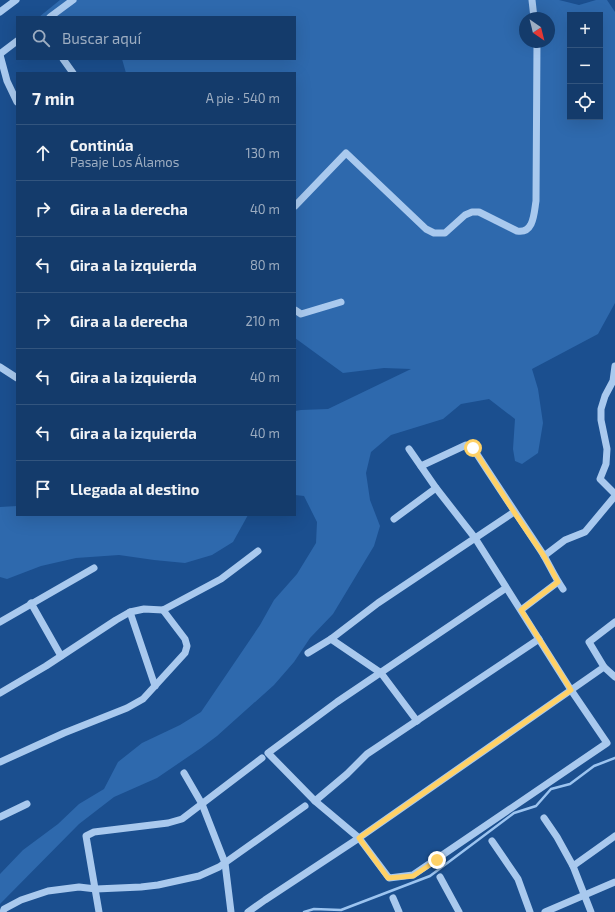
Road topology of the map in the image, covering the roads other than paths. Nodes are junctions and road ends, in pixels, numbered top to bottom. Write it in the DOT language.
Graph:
graph roads {
  1 [pos="16,0"];
  2 [pos="532,0"];
  3 [pos="69,1"];
  4 [pos="0,12"];
  5 [pos="533,12"];
  6 [pos="51,16"];
  7 [pos="16,42"];
  8 [pos="537,48"];
  9 [pos="0,55"];
  10 [pos="64,60"];
  11 [pos="72,72"];
  12 [pos="16,100"];
  13 [pos="296,205"];
  14 [pos="341,302"];
  15 [pos="296,311"];
  16 [pos="615,366"];
  17 [pos="0,367"];
  18 [pos="615,376"];
  19 [pos="16,377"];
  20 [pos="409,449"];
  21 [pos="421,466"];
  22 [pos="436,488"];
  23 [pos="615,495"];
  24 [pos="514,512"];
  25 [pos="394,519"];
  26 [pos="475,538"];
  27 [pos="258,551"];
  28 [pos="544,556"];
  29 [pos="94,568"];
  30 [pos="558,582"];
  31 [pos="506,588"];
  32 [pos="563,589"];
  33 [pos="31,603"];
  34 [pos="163,610"];
  35 [pos="521,610"];
  36 [pos="130,612"];
  37 [pos="0,622"];
  38 [pos="615,622"];
  39 [pos="331,639"];
  40 [pos="539,639"];
  41 [pos="308,653"];
  42 [pos="61,656"];
  43 [pos="604,667"];
  44 [pos="381,673"];
  45 [pos="615,677"];
  46 [pos="155,686"];
  47 [pos="571,690"];
  48 [pos="0,693"];
  49 [pos="417,721"];
  50 [pos="262,758"];
  51 [pos="0,762"];
  52 [pos="184,773"];
  53 [pos="315,801"];
  54 [pos="27,804"];
  55 [pos="202,804"];
  56 [pos="305,806"];
  57 [pos="0,817"];
  58 [pos="544,818"];
  59 [pos="359,838"];
  60 [pos="614,838"];
  61 [pos="492,841"];
  62 [pos="225,863"];
  63 [pos="572,866"];
  64 [pos="440,877"];
  65 [pos="615,882"];
  66 [pos="96,889"];
  67 [pos="584,895"];
  68 [pos="393,898"];
  69 [pos="3,912"];
  70 [pos="99,912"];
  71 [pos="231,912"];
  72 [pos="248,912"];
  73 [pos="399,912"];
  74 [pos="459,912"];
  75 [pos="530,912"];
  76 [pos="545,912"];
  77 [pos="591,912"];
  1 -- 4 [label="street"];
  2 -- 5 [label="street"];
  3 -- 6 [label="street"];
  7 -- 9 [label="street"];
  8 -- 13 [label="street"];
  9 -- 12 [label="street"];
  10 -- 11 [label="street"];
  14 -- 15 [label="street"];
  16 -- 18 [label="street"];
  17 -- 19 [label="street"];
  18 -- 23 [label="street"];
  20 -- 21 [label="street"];
  21 -- 22 [label="street"];
  21 -- 24 [label="street"];
  22 -- 25 [label="street"];
  22 -- 26 [label="street"];
  23 -- 28 [label="street"];
  24 -- 26 [label="street"];
  24 -- 28 [label="street"];
  26 -- 31 [label="street"];
  26 -- 39 [label="street"];
  27 -- 34 [label="street"];
  28 -- 30 [label="street"];
  29 -- 33 [label="street"];
  30 -- 32 [label="street"];
  30 -- 35 [label="street"];
  31 -- 35 [label="street"];
  31 -- 44 [label="street"];
  33 -- 37 [label="street"];
  33 -- 42 [label="street"];
  34 -- 36 [label="street"];
  34 -- 46 [label="street"];
  35 -- 40 [label="street"];
  36 -- 42 [label="street"];
  36 -- 46 [label="street"];
  38 -- 43 [label="street"];
  39 -- 41 [label="street"];
  39 -- 44 [label="street"];
  40 -- 47 [label="street"];
  40 -- 49 [label="street"];
  42 -- 48 [label="street"];
  43 -- 45 [label="street"];
  43 -- 47 [label="street"];
  44 -- 49 [label="street"];
  44 -- 53 [label="street"];
  46 -- 51 [label="street"];
  47 -- 59 [label="street"];
  47 -- 59 [label="street"];
  49 -- 53 [label="street"];
  50 -- 55 [label="street"];
  52 -- 55 [label="street"];
  53 -- 59 [label="street"];
  54 -- 57 [label="street"];
  55 -- 62 [label="street"];
  55 -- 66 [label="street"];
  56 -- 62 [label="street"];
  58 -- 63 [label="street"];
  59 -- 72 [label="street"];
  60 -- 63 [label="street"];
  61 -- 75 [label="street"];
  62 -- 66 [label="street"];
  62 -- 71 [label="street"];
  63 -- 67 [label="street"];
  64 -- 74 [label="street"];
  65 -- 67 [label="street"];
  66 -- 69 [label="street"];
  66 -- 70 [label="street"];
  67 -- 76 [label="street"];
  67 -- 77 [label="street"];
  68 -- 73 [label="street"];
}
